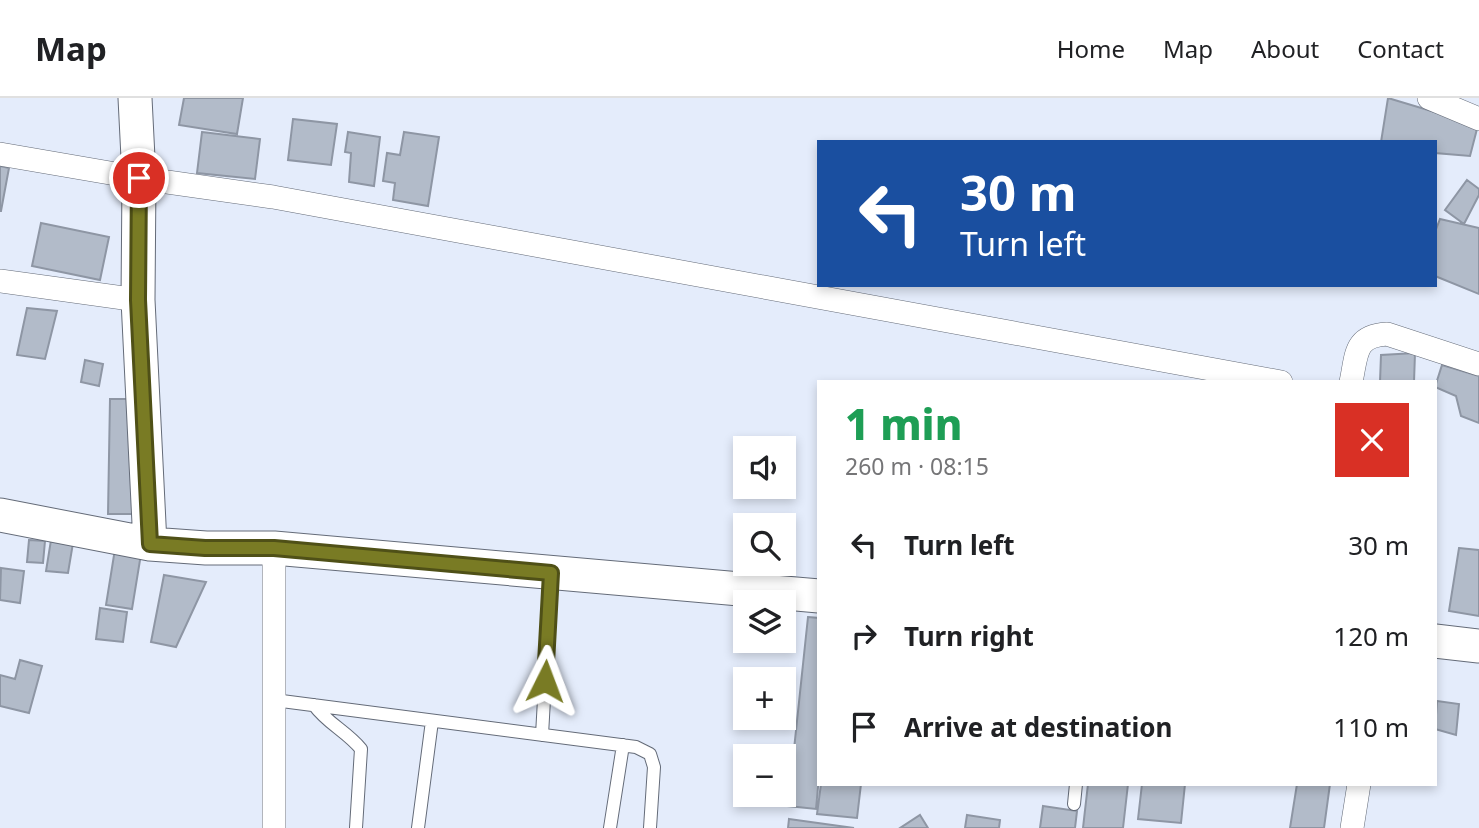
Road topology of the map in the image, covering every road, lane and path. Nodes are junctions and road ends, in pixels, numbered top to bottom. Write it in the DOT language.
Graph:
graph roads {
  1 [pos="135,98"];
  2 [pos="1429,98"];
  3 [pos="1479,120"];
  4 [pos="0,154"];
  5 [pos="139,178"];
  6 [pos="0,281"];
  7 [pos="138,300"];
  8 [pos="1479,364"];
  9 [pos="1270,380"];
  10 [pos="1351,380"];
  11 [pos="0,515"];
  12 [pos="150,544"];
  13 [pos="274,548"];
  14 [pos="551,573"];
  15 [pos="817,596"];
  16 [pos="1437,642"];
  17 [pos="1479,646"];
  18 [pos="274,700"];
  19 [pos="314,705"];
  20 [pos="432,721"];
  21 [pos="542,735"];
  22 [pos="623,745"];
  23 [pos="1076,786"];
  24 [pos="1359,786"];
  25 [pos="1074,804"];
  26 [pos="274,828"];
  27 [pos="356,828"];
  28 [pos="418,828"];
  29 [pos="610,828"];
  30 [pos="650,828"];
  31 [pos="1352,828"];
  1 -- 5 [label="street"];
  2 -- 3 [label="street"];
  4 -- 5 [label="street"];
  5 -- 7 [label="street"];
  5 -- 9 [label="street"];
  6 -- 7 [label="street"];
  7 -- 12 [label="street"];
  8 -- 10 [label="street"];
  11 -- 12 [label="street"];
  12 -- 13 [label="street"];
  13 -- 14 [label="street"];
  13 -- 18 [label="street"];
  14 -- 15 [label="street"];
  14 -- 21 [label="lane"];
  16 -- 17 [label="street"];
  18 -- 19 [label="lane"];
  18 -- 26 [label="street"];
  19 -- 20 [label="lane"];
  19 -- 27 [label="lane"];
  20 -- 21 [label="lane"];
  20 -- 28 [label="lane"];
  21 -- 22 [label="lane"];
  22 -- 29 [label="lane"];
  22 -- 30 [label="lane"];
  23 -- 25 [label="lane"];
  24 -- 31 [label="street"];
}
